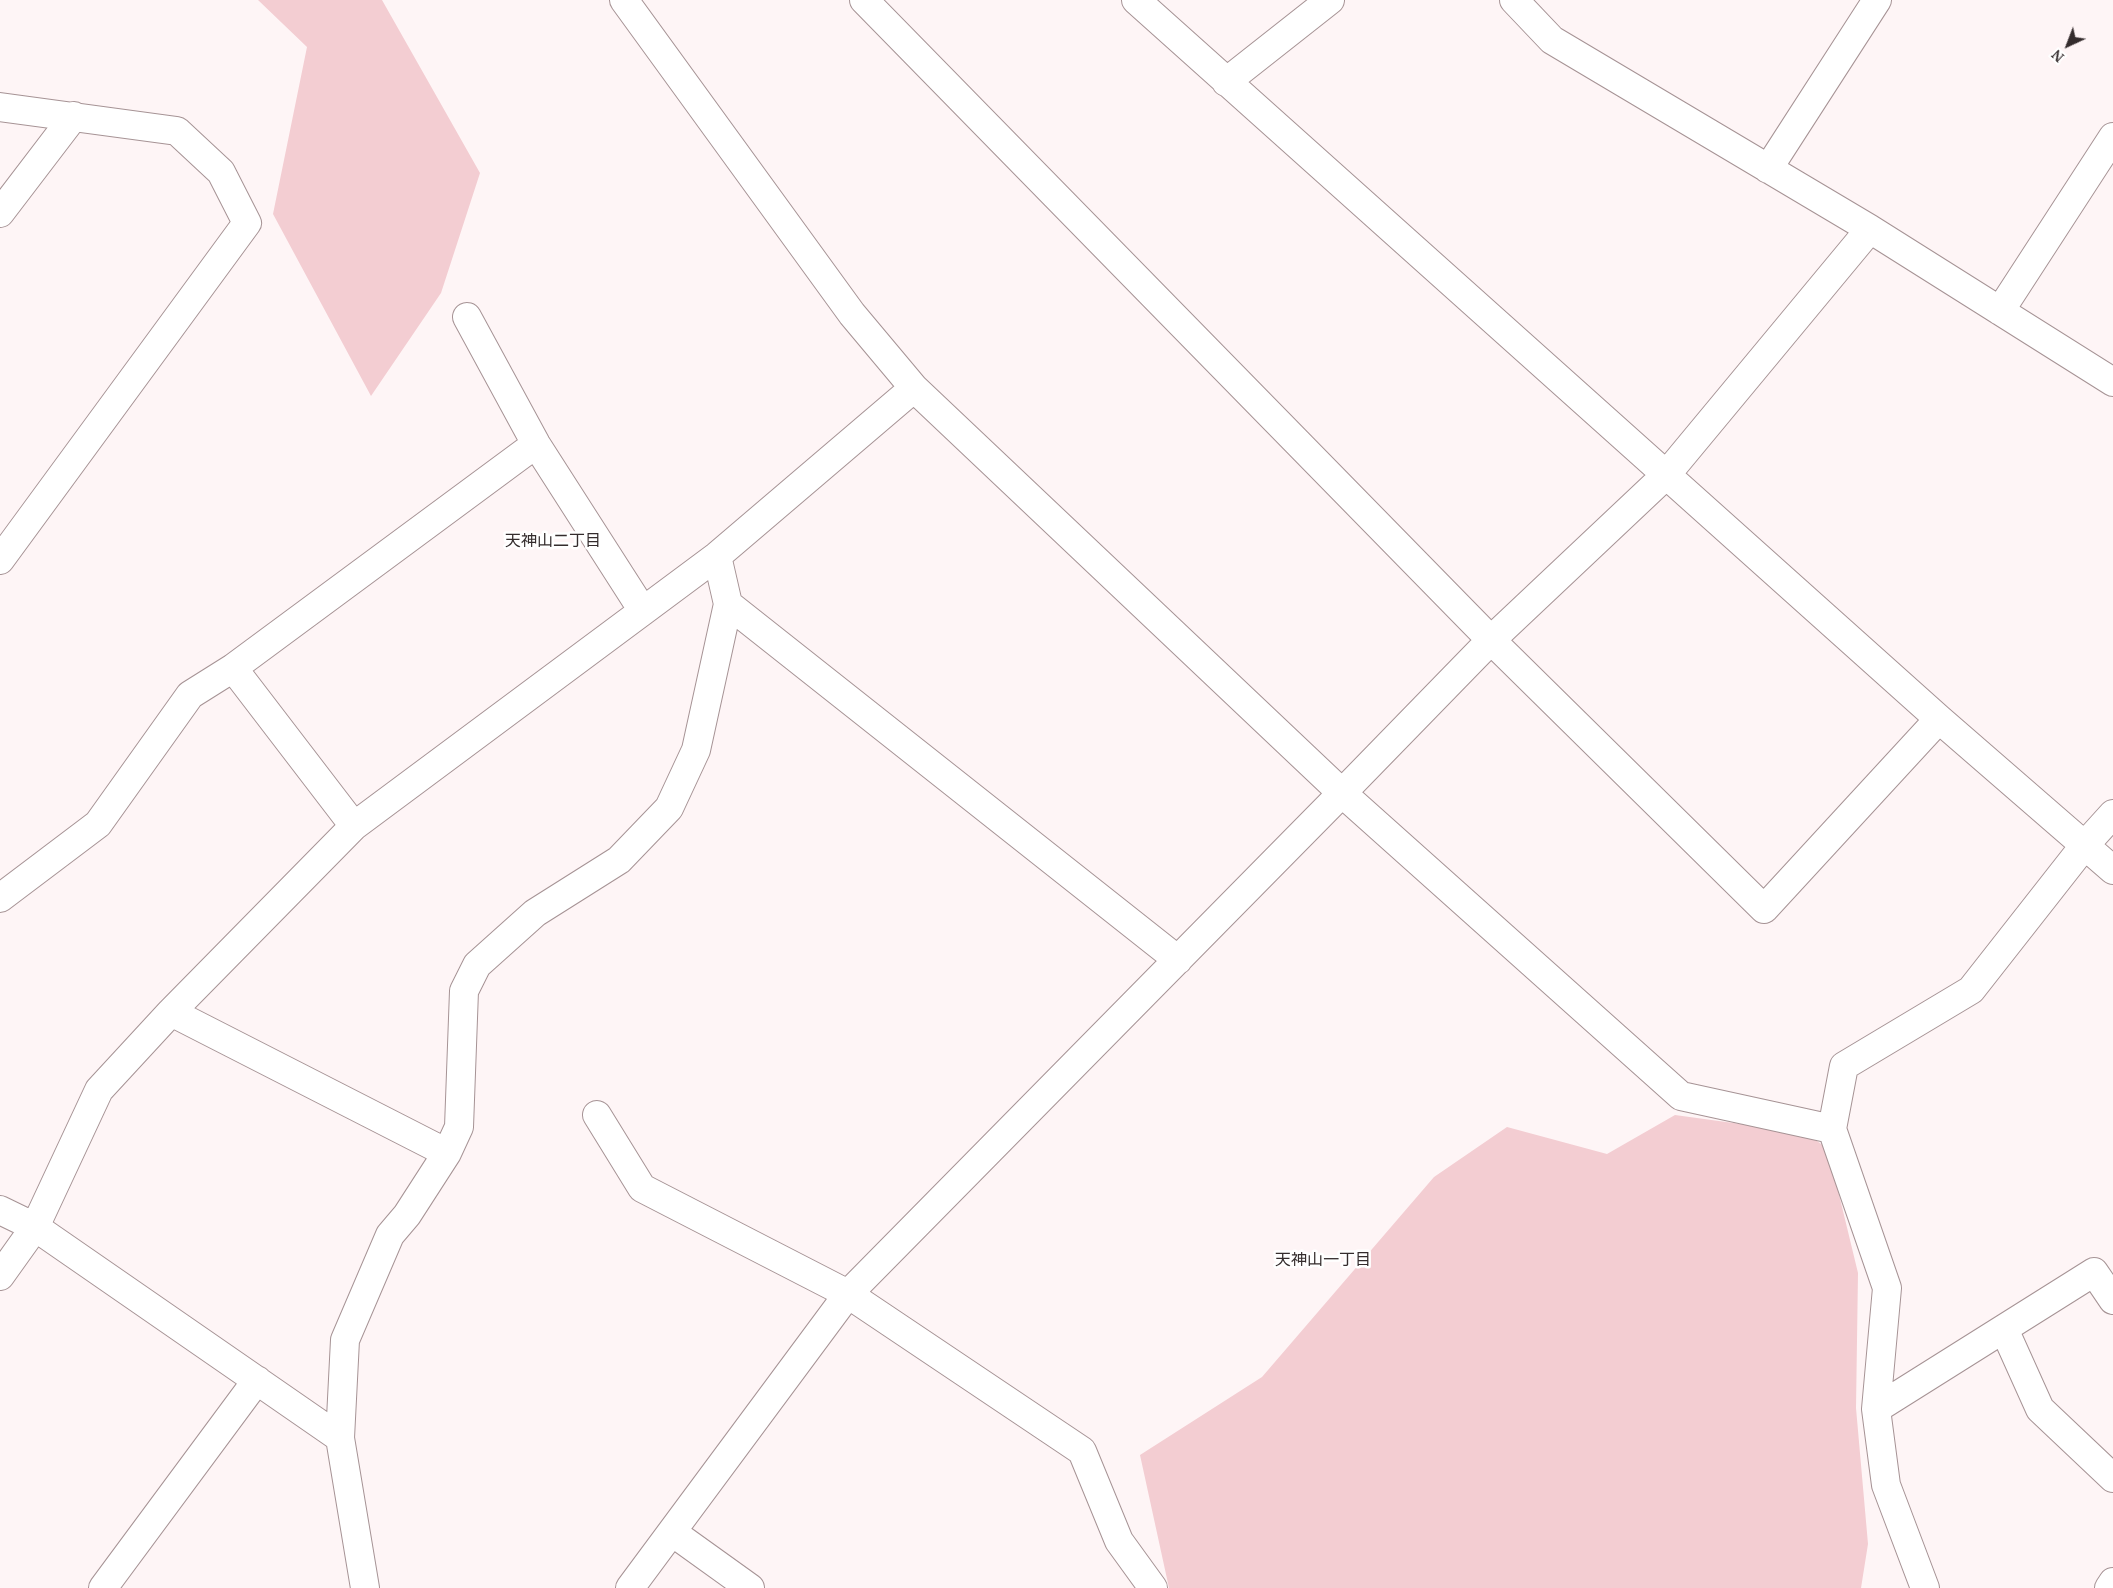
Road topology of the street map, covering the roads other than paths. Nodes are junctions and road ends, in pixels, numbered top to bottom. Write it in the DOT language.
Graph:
graph roads {
  1 [pos="624,0"];
  2 [pos="864,0"];
  3 [pos="1136,0"];
  4 [pos="1330,0"];
  5 [pos="1514,0"];
  6 [pos="1877,0"];
  7 [pos="1226,82"];
  8 [pos="0,107"];
  9 [pos="74,116"];
  10 [pos="2113,137"];
  11 [pos="1768,169"];
  12 [pos="0,213"];
  13 [pos="1870,229"];
  14 [pos="2000,311"];
  15 [pos="467,317"];
  16 [pos="2113,382"];
  17 [pos="914,388"];
  18 [pos="536,444"];
  19 [pos="1666,475"];
  20 [pos="717,556"];
  21 [pos="0,560"];
  22 [pos="728,604"];
  23 [pos="643,611"];
  24 [pos="1491,640"];
  25 [pos="233,668"];
  26 [pos="1939,719"];
  27 [pos="1342,793"];
  28 [pos="2113,814"];
  29 [pos="354,826"];
  30 [pos="2084,846"];
  31 [pos="2113,870"];
  32 [pos="0,898"];
  33 [pos="1178,960"];
  34 [pos="171,1012"];
  35 [pos="597,1115"];
  36 [pos="1832,1129"];
  37 [pos="447,1153"];
  38 [pos="0,1210"];
  39 [pos="35,1228"];
  40 [pos="0,1276"];
  41 [pos="848,1294"];
  42 [pos="2113,1300"];
  43 [pos="2004,1329"];
  44 [pos="257,1380"];
  45 [pos="1876,1409"];
  46 [pos="340,1438"];
  47 [pos="2113,1478"];
  48 [pos="672,1532"];
  49 [pos="2113,1582"];
  50 [pos="103,1588"];
  51 [pos="365,1588"];
  52 [pos="630,1588"];
  53 [pos="750,1588"];
  54 [pos="1153,1588"];
  55 [pos="1925,1588"];
  56 [pos="2108,1588"];
  1 -- 17 [label="street"];
  2 -- 24 [label="street"];
  3 -- 7 [label="street"];
  4 -- 7 [label="street"];
  5 -- 11 [label="street"];
  6 -- 11 [label="street"];
  7 -- 19 [label="street"];
  8 -- 9 [label="street"];
  9 -- 12 [label="street"];
  9 -- 21 [label="street"];
  10 -- 14 [label="street"];
  11 -- 13 [label="street"];
  13 -- 14 [label="street"];
  13 -- 19 [label="street"];
  14 -- 16 [label="street"];
  15 -- 18 [label="street"];
  17 -- 20 [label="street"];
  17 -- 27 [label="street"];
  18 -- 23 [label="street"];
  18 -- 25 [label="street"];
  19 -- 24 [label="street"];
  19 -- 26 [label="street"];
  20 -- 22 [label="street"];
  20 -- 23 [label="street"];
  22 -- 33 [label="street"];
  22 -- 37 [label="street"];
  23 -- 29 [label="street"];
  24 -- 26 [label="street"];
  24 -- 27 [label="street"];
  25 -- 29 [label="street"];
  25 -- 32 [label="street"];
  26 -- 30 [label="street"];
  27 -- 33 [label="street"];
  27 -- 36 [label="street"];
  28 -- 30 [label="street"];
  29 -- 34 [label="street"];
  30 -- 31 [label="street"];
  30 -- 36 [label="street"];
  33 -- 41 [label="street"];
  34 -- 37 [label="street"];
  34 -- 39 [label="street"];
  35 -- 41 [label="street"];
  36 -- 45 [label="street"];
  37 -- 46 [label="street"];
  38 -- 39 [label="street"];
  39 -- 40 [label="street"];
  39 -- 44 [label="street"];
  41 -- 48 [label="street"];
  41 -- 54 [label="street"];
  42 -- 43 [label="street"];
  43 -- 45 [label="street"];
  43 -- 47 [label="street"];
  44 -- 46 [label="street"];
  44 -- 50 [label="street"];
  45 -- 55 [label="street"];
  46 -- 51 [label="street"];
  48 -- 52 [label="street"];
  48 -- 53 [label="street"];
  49 -- 56 [label="street"];
}
